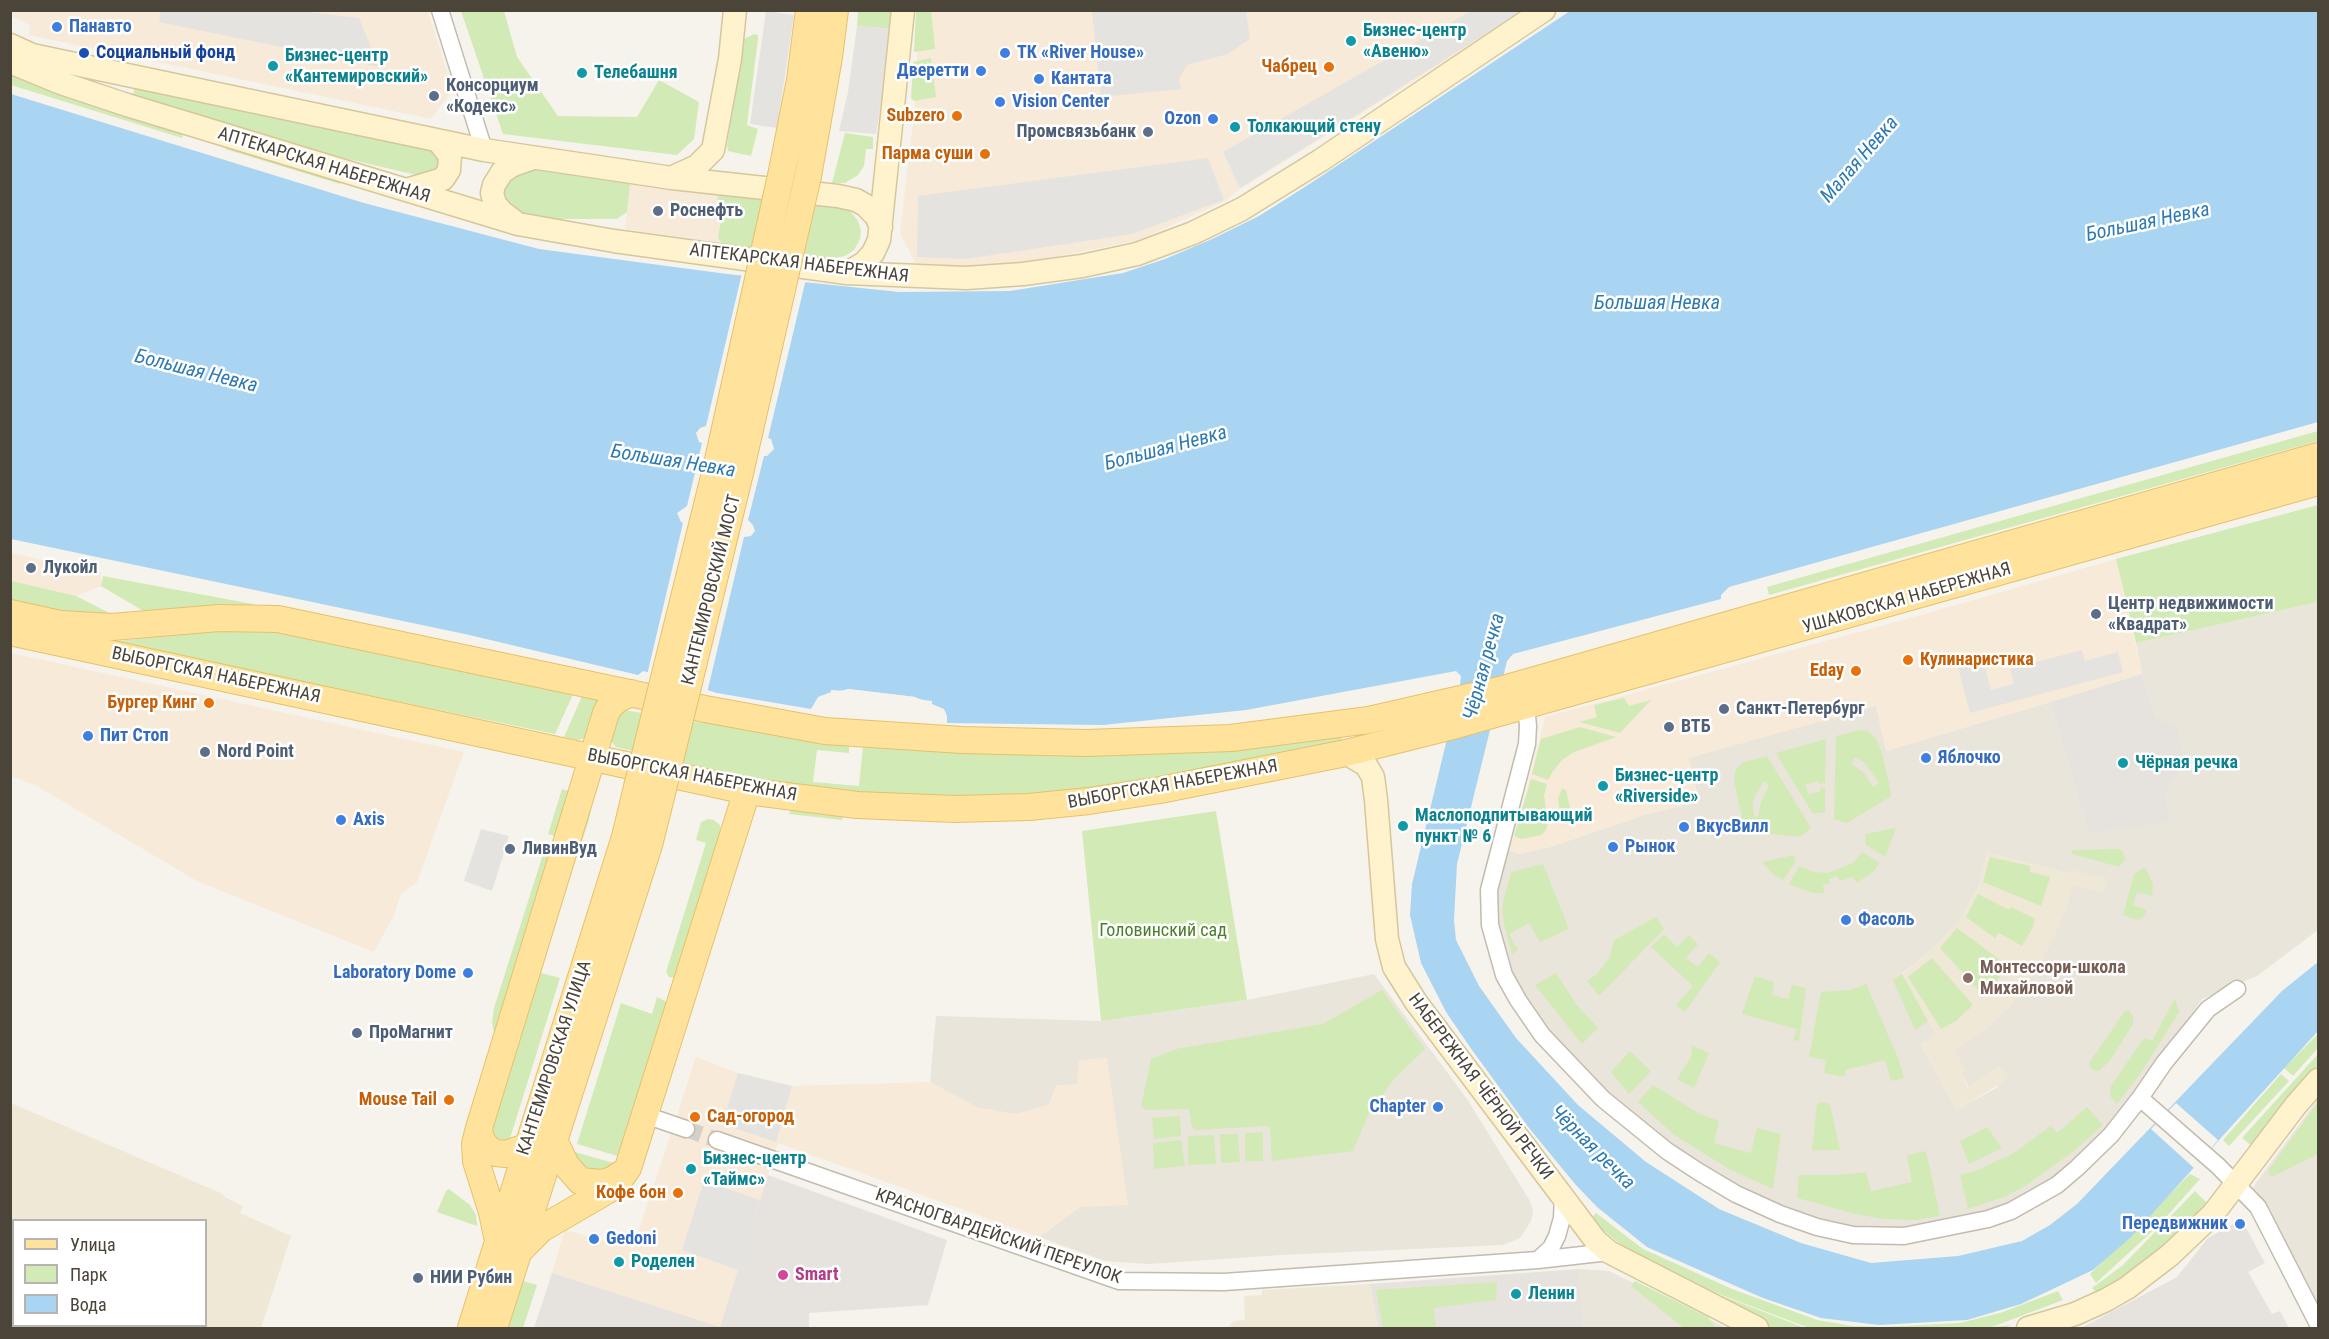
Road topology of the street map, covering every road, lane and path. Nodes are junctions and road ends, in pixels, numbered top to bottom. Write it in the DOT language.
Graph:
graph roads {
  1 [pos="440,10"];
  2 [pos="735,10"];
  3 [pos="808,10"];
  4 [pos="835,10"];
  5 [pos="903,10"];
  6 [pos="1544,10"];
  7 [pos="10,45"];
  8 [pos="10,62"];
  9 [pos="134,76"];
  10 [pos="127,105"];
  11 [pos="439,142"];
  12 [pos="484,150"];
  13 [pos="713,150"];
  14 [pos="535,157"];
  15 [pos="885,170"];
  16 [pos="672,178"];
  17 [pos="443,179"];
  18 [pos="742,185"];
  19 [pos="404,190"];
  20 [pos="492,194"];
  21 [pos="838,196"];
  22 [pos="518,224"];
  23 [pos="881,227"];
  24 [pos="847,273"];
  25 [pos="2319,456"];
  26 [pos="2319,482"];
  27 [pos="2319,489"];
  28 [pos="2262,498"];
  29 [pos="10,613"];
  30 [pos="10,632"];
  31 [pos="631,693"];
  32 [pos="1497,703"];
  33 [pos="1526,706"];
  34 [pos="1346,753"];
  35 [pos="592,756"];
  36 [pos="650,790"];
  37 [pos="747,791"];
  38 [pos="2237,989"];
  39 [pos="2319,1080"];
  40 [pos="2140,1098"];
  41 [pos="645,1115"];
  42 [pos="479,1128"];
  43 [pos="686,1129"];
  44 [pos="717,1140"];
  45 [pos="555,1142"];
  46 [pos="526,1147"];
  47 [pos="628,1168"];
  48 [pos="2236,1186"];
  49 [pos="1563,1197"];
  50 [pos="508,1247"];
  51 [pos="1609,1252"];
  52 [pos="1538,1260"];
  53 [pos="2319,1324"];
  54 [pos="471,1329"];
  55 [pos="494,1329"];
  56 [pos="1757,1329"];
  57 [pos="2028,1329"];
  1 -- 12 [label="street"];
  2 -- 13 [label="street"];
  3 -- 36 [label="main road, КАНТЕМИРОВСКИЙ МОСТ, bridge"];
  4 -- 36 [label="main road, КАНТЕМИРОВСКИЙ МОСТ, bridge"];
  5 -- 15 [label="street"];
  6 -- 24 [label="street, АПТЕКАРСКАЯ НАБЕРЕЖНАЯ"];
  7 -- 9 [label="street"];
  8 -- 10 [label="street, АПТЕКАРСКАЯ НАБЕРЕЖНАЯ"];
  9 -- 10 [label="street"];
  9 -- 11 [label="street"];
  10 -- 19 [label="street, АПТЕКАРСКАЯ НАБЕРЕЖНАЯ"];
  11 -- 12 [label="street"];
  11 -- 17 [label="street"];
  12 -- 14 [label="street"];
  12 -- 17 [label="street"];
  12 -- 20 [label="street"];
  13 -- 16 [label="street"];
  13 -- 18 [label="street"];
  14 -- 16 [label="street"];
  14 -- 20 [label="street"];
  15 -- 21 [label="street"];
  15 -- 23 [label="street"];
  16 -- 18 [label="street"];
  17 -- 19 [label="street"];
  18 -- 21 [label="street"];
  19 -- 22 [label="street, АПТЕКАРСКАЯ НАБЕРЕЖНАЯ"];
  20 -- 22 [label="street"];
  21 -- 23 [label="street"];
  22 -- 24 [label="street, АПТЕКАРСКАЯ НАБЕРЕЖНАЯ"];
  23 -- 24 [label="street"];
  25 -- 32 [label="main road, УШАКОВСКАЯ НАБЕРЕЖНАЯ"];
  26 -- 28 [label="main road, УШАКОВСКАЯ НАБЕРЕЖНАЯ"];
  27 -- 28 [label="main road"];
  28 -- 33 [label="main road, УШАКОВСКАЯ НАБЕРЕЖНАЯ"];
  29 -- 31 [label="main road, ВЫБОРГСКАЯ НАБЕРЕЖНАЯ"];
  30 -- 35 [label="main road, ВЫБОРГСКАЯ НАБЕРЕЖНАЯ"];
  31 -- 32 [label="main road, ВЫБОРГСКАЯ НАБЕРЕЖНАЯ"];
  31 -- 35 [label="main road"];
  32 -- 33 [label="main road, УШАКОВСКАЯ НАБЕРЕЖНАЯ"];
  32 -- 34 [label="main road, ВЫБОРГСКАЯ НАБЕРЕЖНАЯ"];
  33 -- 40 [label="street"];
  34 -- 37 [label="main road, ВЫБОРГСКАЯ НАБЕРЕЖНАЯ"];
  34 -- 49 [label="street, НАБЕРЕЖНАЯ ЧЁРНОЙ РЕЧКИ"];
  35 -- 37 [label="main road, ВЫБОРГСКАЯ НАБЕРЕЖНАЯ"];
  35 -- 42 [label="main road"];
  36 -- 45 [label="main road, КАНТЕМИРОВСКАЯ УЛИЦА"];
  36 -- 46 [label="main road, КАНТЕМИРОВСКАЯ УЛИЦА"];
  37 -- 41 [label="main road"];
  38 -- 40 [label="street"];
  39 -- 48 [label="street"];
  40 -- 48 [label="street"];
  41 -- 43 [label="street"];
  41 -- 47 [label="main road"];
  42 -- 46 [label="main road"];
  42 -- 50 [label="main road"];
  44 -- 52 [label="street, КРАСНОГВАРДЕЙСКИЙ ПЕРЕУЛОК"];
  45 -- 47 [label="main road"];
  45 -- 50 [label="main road, КАНТЕМИРОВСКАЯ УЛИЦА"];
  46 -- 50 [label="main road, КАНТЕМИРОВСКАЯ УЛИЦА"];
  47 -- 50 [label="main road"];
  48 -- 53 [label="street"];
  48 -- 57 [label="street"];
  49 -- 51 [label="street, НАБЕРЕЖНАЯ ЧЁРНОЙ РЕЧКИ"];
  49 -- 52 [label="street"];
  50 -- 54 [label="main road, КАНТЕМИРОВСКАЯ УЛИЦА"];
  50 -- 55 [label="main road, КАНТЕМИРОВСКАЯ УЛИЦА"];
  51 -- 52 [label="street, КРАСНОГВАРДЕЙСКИЙ ПЕРЕУЛОК"];
  51 -- 56 [label="street, НАБЕРЕЖНАЯ ЧЁРНОЙ РЕЧКИ"];
}
